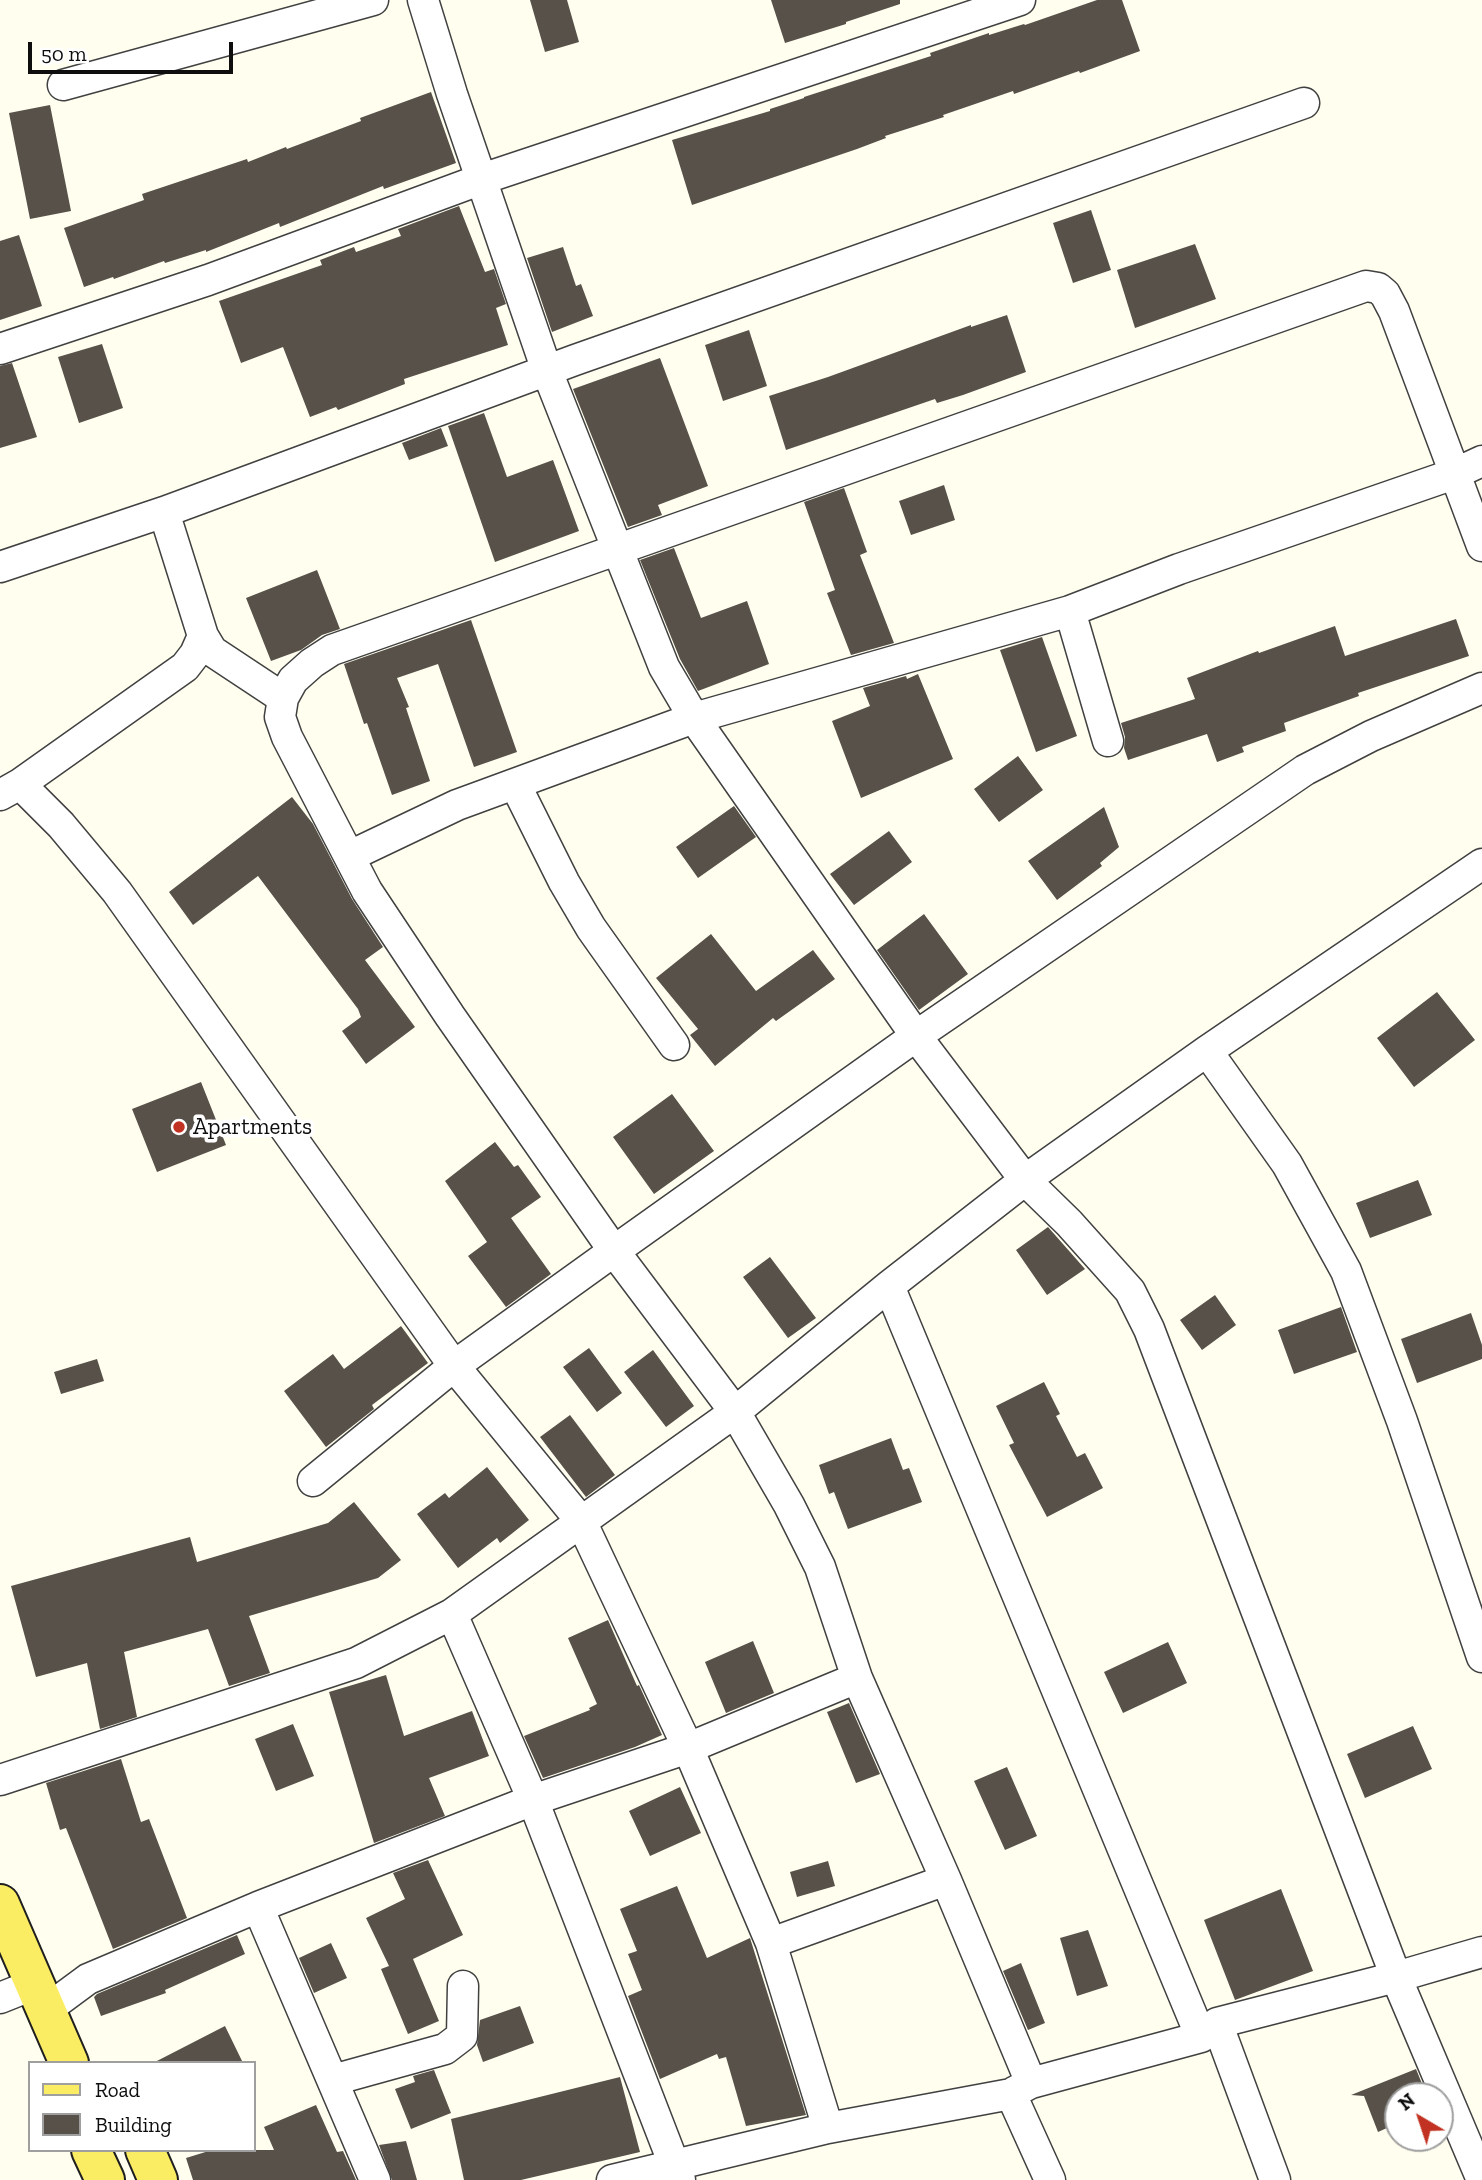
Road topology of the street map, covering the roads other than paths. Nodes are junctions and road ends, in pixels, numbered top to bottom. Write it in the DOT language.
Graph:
graph roads {
  1 [pos="373,0"];
  2 [pos="423,0"];
  3 [pos="1020,0"];
  4 [pos="63,85"];
  5 [pos="1304,103"];
  6 [pos="482,179"];
  7 [pos="0,349"];
  8 [pos="547,371"];
  9 [pos="1482,461"];
  10 [pos="1454,474"];
  11 [pos="164,512"];
  12 [pos="1482,546"];
  13 [pos="617,550"];
  14 [pos="0,567"];
  15 [pos="1070,611"];
  16 [pos="204,636"];
  17 [pos="1482,688"];
  18 [pos="283,698"];
  19 [pos="694,718"];
  20 [pos="1108,741"];
  21 [pos="515,784"];
  22 [pos="10,790"];
  23 [pos="349,856"];
  24 [pos="1482,864"];
  25 [pos="916,1036"];
  26 [pos="674,1045"];
  27 [pos="1207,1051"];
  28 [pos="1025,1180"];
  29 [pos="614,1251"];
  30 [pos="889,1286"];
  31 [pos="454,1366"];
  32 [pos="735,1412"];
  33 [pos="313,1481"];
  34 [pos="582,1521"];
  35 [pos="452,1614"];
  36 [pos="1482,1657"];
  37 [pos="857,1678"];
  38 [pos="688,1748"];
  39 [pos="0,1780"];
  40 [pos="534,1800"];
  41 [pos="946,1880"];
  42 [pos="0,1904"];
  43 [pos="258,1907"];
  44 [pos="771,1943"];
  45 [pos="1482,1952"];
  46 [pos="1396,1977"];
  47 [pos="463,1986"];
  48 [pos="41,1997"];
  49 [pos="0,1998"];
  50 [pos="1209,2030"];
  51 [pos="68,2061"];
  52 [pos="333,2080"];
  53 [pos="1021,2089"];
  54 [pos="828,2128"];
  55 [pos="92,2152"];
  56 [pos="146,2152"];
  57 [pos="678,2172"];
  58 [pos="105,2180"];
  59 [pos="158,2180"];
  60 [pos="375,2180"];
  61 [pos="612,2180"];
  62 [pos="1050,2180"];
  63 [pos="1275,2180"];
  64 [pos="1482,2180"];
  1 -- 4 [label="street"];
  2 -- 6 [label="street"];
  3 -- 6 [label="street"];
  5 -- 8 [label="street"];
  6 -- 7 [label="street"];
  6 -- 8 [label="street"];
  8 -- 11 [label="street"];
  8 -- 13 [label="street"];
  9 -- 10 [label="street"];
  10 -- 12 [label="street"];
  10 -- 13 [label="street"];
  10 -- 15 [label="street"];
  11 -- 14 [label="street"];
  11 -- 16 [label="street"];
  13 -- 18 [label="street"];
  13 -- 19 [label="street"];
  15 -- 19 [label="street"];
  15 -- 20 [label="street"];
  16 -- 18 [label="street"];
  16 -- 22 [label="street"];
  17 -- 25 [label="street"];
  18 -- 23 [label="street"];
  19 -- 21 [label="street"];
  19 -- 25 [label="street"];
  21 -- 23 [label="street"];
  21 -- 26 [label="street"];
  22 -- 31 [label="street"];
  23 -- 29 [label="street"];
  24 -- 27 [label="street"];
  25 -- 28 [label="street"];
  25 -- 29 [label="street"];
  27 -- 28 [label="street"];
  27 -- 36 [label="street"];
  28 -- 30 [label="street"];
  28 -- 46 [label="street"];
  29 -- 31 [label="street"];
  29 -- 32 [label="street"];
  30 -- 32 [label="street"];
  30 -- 50 [label="street"];
  31 -- 33 [label="street"];
  31 -- 34 [label="street"];
  32 -- 34 [label="street"];
  32 -- 37 [label="street"];
  34 -- 35 [label="street"];
  34 -- 38 [label="street"];
  35 -- 39 [label="street"];
  35 -- 40 [label="street"];
  37 -- 38 [label="street"];
  37 -- 41 [label="street"];
  38 -- 40 [label="street"];
  38 -- 44 [label="street"];
  40 -- 43 [label="street"];
  40 -- 57 [label="street"];
  41 -- 44 [label="street"];
  41 -- 53 [label="street"];
  42 -- 48 [label="main road"];
  43 -- 48 [label="street"];
  43 -- 52 [label="street"];
  44 -- 54 [label="street"];
  45 -- 46 [label="street"];
  46 -- 50 [label="street"];
  46 -- 64 [label="street"];
  47 -- 52 [label="street"];
  48 -- 49 [label="street"];
  48 -- 51 [label="main road"];
  50 -- 53 [label="street"];
  50 -- 63 [label="street"];
  52 -- 60 [label="street"];
  53 -- 54 [label="street"];
  53 -- 62 [label="street"];
  54 -- 57 [label="street"];
  55 -- 58 [label="main road"];
  56 -- 59 [label="main road"];
  57 -- 61 [label="street"];
}
